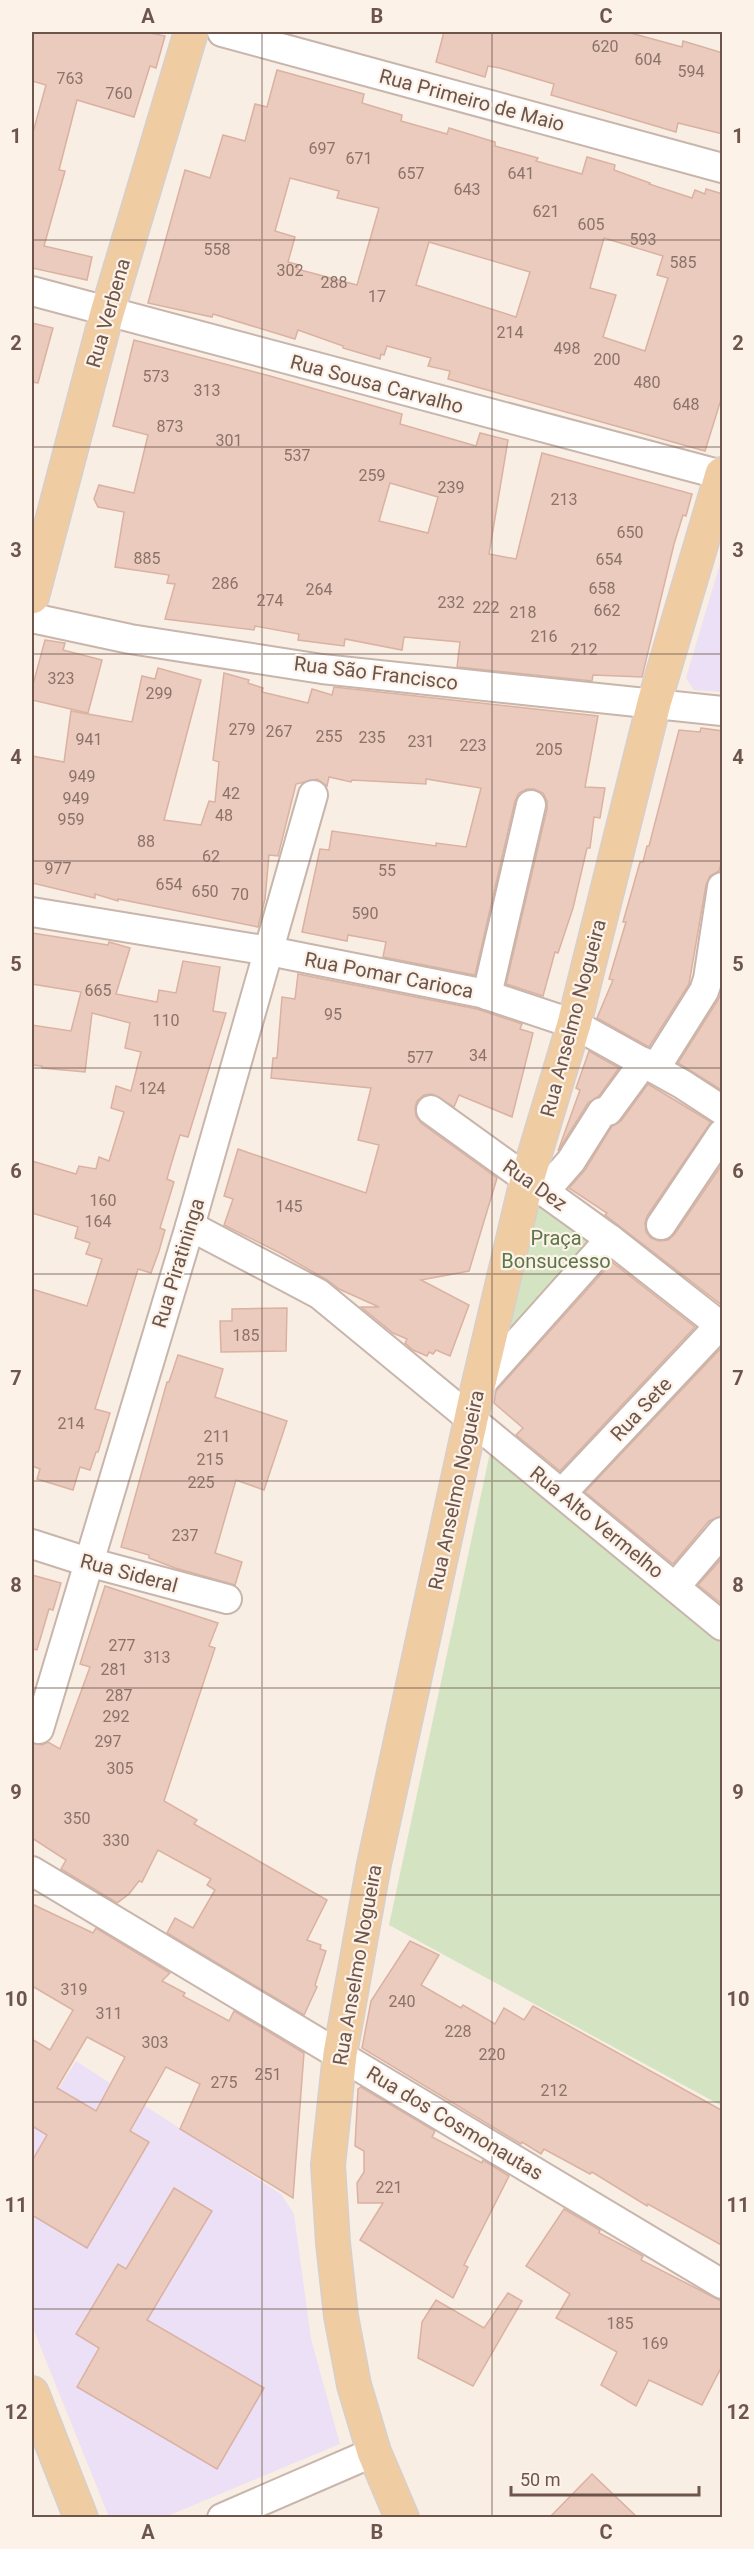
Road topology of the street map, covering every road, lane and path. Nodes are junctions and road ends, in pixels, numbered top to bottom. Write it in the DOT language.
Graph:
graph roads {
  1 [pos="191,32"];
  2 [pos="222,32"];
  3 [pos="723,168"];
  4 [pos="32,291"];
  5 [pos="108,313"];
  6 [pos="722,475"];
  7 [pos="32,597"];
  8 [pos="32,618"];
  9 [pos="654,703"];
  10 [pos="723,711"];
  11 [pos="313,795"];
  12 [pos="531,805"];
  13 [pos="723,887"];
  14 [pos="32,912"];
  15 [pos="269,951"];
  16 [pos="716,978"];
  17 [pos="488,995"];
  18 [pos="574,1024"];
  19 [pos="649,1065"];
  20 [pos="431,1110"];
  21 [pos="723,1110"];
  22 [pos="723,1134"];
  23 [pos="536,1186"];
  24 [pos="662,1225"];
  25 [pos="190,1226"];
  26 [pos="610,1239"];
  27 [pos="721,1326"];
  28 [pos="477,1387"];
  29 [pos="470,1419"];
  30 [pos="562,1492"];
  31 [pos="723,1532"];
  32 [pos="32,1544"];
  33 [pos="88,1562"];
  34 [pos="676,1586"];
  35 [pos="227,1599"];
  36 [pos="723,1626"];
  37 [pos="39,1729"];
  38 [pos="32,1871"];
  39 [pos="340,2054"];
  40 [pos="723,2284"];
  41 [pos="32,2392"];
  42 [pos="374,2452"];
  43 [pos="81,2517"];
  44 [pos="222,2517"];
  45 [pos="402,2517"];
  1 -- 5 [label="main road, Rua Verbena"];
  2 -- 3 [label="street, Rua Primeiro de Maio"];
  4 -- 5 [label="street, Rua Sousa Carvalho"];
  5 -- 6 [label="street, Rua Sousa Carvalho"];
  5 -- 7 [label="main road, Rua Verbena"];
  6 -- 9 [label="main road, Rua Anselmo Nogueira"];
  8 -- 9 [label="street, Rua São Francisco"];
  9 -- 10 [label="street, Rua São Francisco"];
  9 -- 18 [label="main road, Rua Anselmo Nogueira"];
  11 -- 15 [label="street, Rua Piratininga"];
  12 -- 17 [label="street"];
  13 -- 16 [label="street"];
  14 -- 15 [label="street, Rua Pomar Carioca"];
  15 -- 17 [label="street, Rua Pomar Carioca"];
  15 -- 25 [label="street, Rua Piratininga"];
  16 -- 19 [label="street"];
  17 -- 18 [label="street, Rua Pomar Carioca"];
  18 -- 19 [label="street, Rua Pomar Carioca"];
  18 -- 23 [label="main road, Rua Anselmo Nogueira"];
  19 -- 21 [label="street, Rua Pomar Carioca"];
  19 -- 23 [label="street"];
  20 -- 23 [label="street, Rua Dez"];
  22 -- 24 [label="street"];
  23 -- 26 [label="street, Rua Dez"];
  23 -- 28 [label="main road, Rua Anselmo Nogueira"];
  25 -- 29 [label="street, Rua Alto Vermelho"];
  25 -- 33 [label="street, Rua Piratininga"];
  26 -- 27 [label="street, Rua Dez"];
  26 -- 28 [label="street"];
  27 -- 30 [label="street, Rua Sete"];
  28 -- 29 [label="main road, Rua Anselmo Nogueira"];
  29 -- 30 [label="street, Rua Alto Vermelho"];
  29 -- 39 [label="main road, Rua Anselmo Nogueira"];
  30 -- 34 [label="street, Rua Alto Vermelho"];
  31 -- 34 [label="street"];
  32 -- 33 [label="street, Rua Sideral"];
  33 -- 35 [label="street, Rua Sideral"];
  33 -- 37 [label="street, Rua Piratininga"];
  34 -- 36 [label="street, Rua Alto Vermelho"];
  38 -- 39 [label="street, Rua dos Cosmonautas"];
  39 -- 40 [label="street, Rua dos Cosmonautas"];
  39 -- 42 [label="main road, Rua Anselmo Nogueira"];
  41 -- 43 [label="main road"];
  42 -- 44 [label="street"];
  42 -- 45 [label="main road, Rua Anselmo Nogueira"];
}
